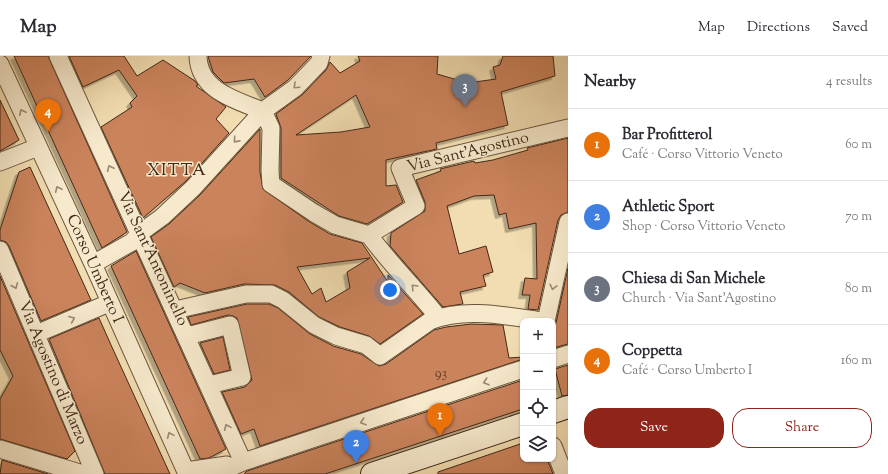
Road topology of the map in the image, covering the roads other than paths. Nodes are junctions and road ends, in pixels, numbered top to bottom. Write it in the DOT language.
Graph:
graph roads {
  1 [pos="58,56"];
  2 [pos="198,56"];
  3 [pos="321,56"];
  4 [pos="0,64"];
  5 [pos="263,111"];
  6 [pos="568,128"];
  7 [pos="38,147"];
  8 [pos="0,162"];
  9 [pos="568,222"];
  10 [pos="140,233"];
  11 [pos="369,235"];
  12 [pos="0,250"];
  13 [pos="93,264"];
  14 [pos="110,303"];
  15 [pos="175,310"];
  16 [pos="438,317"];
  17 [pos="524,318"];
  18 [pos="547,318"];
  19 [pos="36,334"];
  20 [pos="187,336"];
  21 [pos="568,354"];
  22 [pos="556,358"];
  23 [pos="520,370"];
  24 [pos="209,385"];
  25 [pos="568,407"];
  26 [pos="556,411"];
  27 [pos="520,425"];
  28 [pos="0,449"];
  29 [pos="556,453"];
  30 [pos="243,462"];
  31 [pos="187,472"];
  32 [pos="565,473"];
  33 [pos="83,474"];
  34 [pos="95,474"];
  35 [pos="216,474"];
  36 [pos="372,474"];
  10 -- 1 [label="street, Via Sant'Antoninello, one-way"];
  2 -- 5 [label="street"];
  3 -- 5 [label="street, one-way"];
  7 -- 4 [label="street, Corso Umberto I, one-way"];
  5 -- 10 [label="street, one-way"];
  5 -- 11 [label="street"];
  6 -- 11 [label="street, Via Sant'Agostino"];
  7 -- 8 [label="street"];
  13 -- 7 [label="street, Corso Umberto I, one-way"];
  9 -- 18 [label="street, one-way"];
  10 -- 13 [label="street"];
  10 -- 15 [label="street, Via Sant'Antoninello"];
  16 -- 11 [label="street, one-way"];
  12 -- 19 [label="street, Via Agostino di Marzo, one-way"];
  13 -- 14 [label="street, Corso Umberto I"];
  19 -- 14 [label="street, one-way"];
  31 -- 14 [label="street, Corso Umberto I, one-way"];
  15 -- 16 [label="street"];
  15 -- 20 [label="street, Via Sant'Antoninello"];
  16 -- 17 [label="street"];
  19 -- 34 [label="street, Via Agostino di Marzo"];
  20 -- 24 [label="street, Via Sant'Antoninello"];
  20 -- 24 [label="street"];
  21 -- 22 [label="street"];
  23 -- 30 [label="street, one-way"];
  30 -- 24 [label="street, Via Sant'Antoninello, one-way"];
  25 -- 26 [label="main road"];
  27 -- 36 [label="main road"];
  28 -- 33 [label="street"];
  29 -- 32 [label="street"];
  30 -- 31 [label="street"];
  30 -- 35 [label="street"];
}
